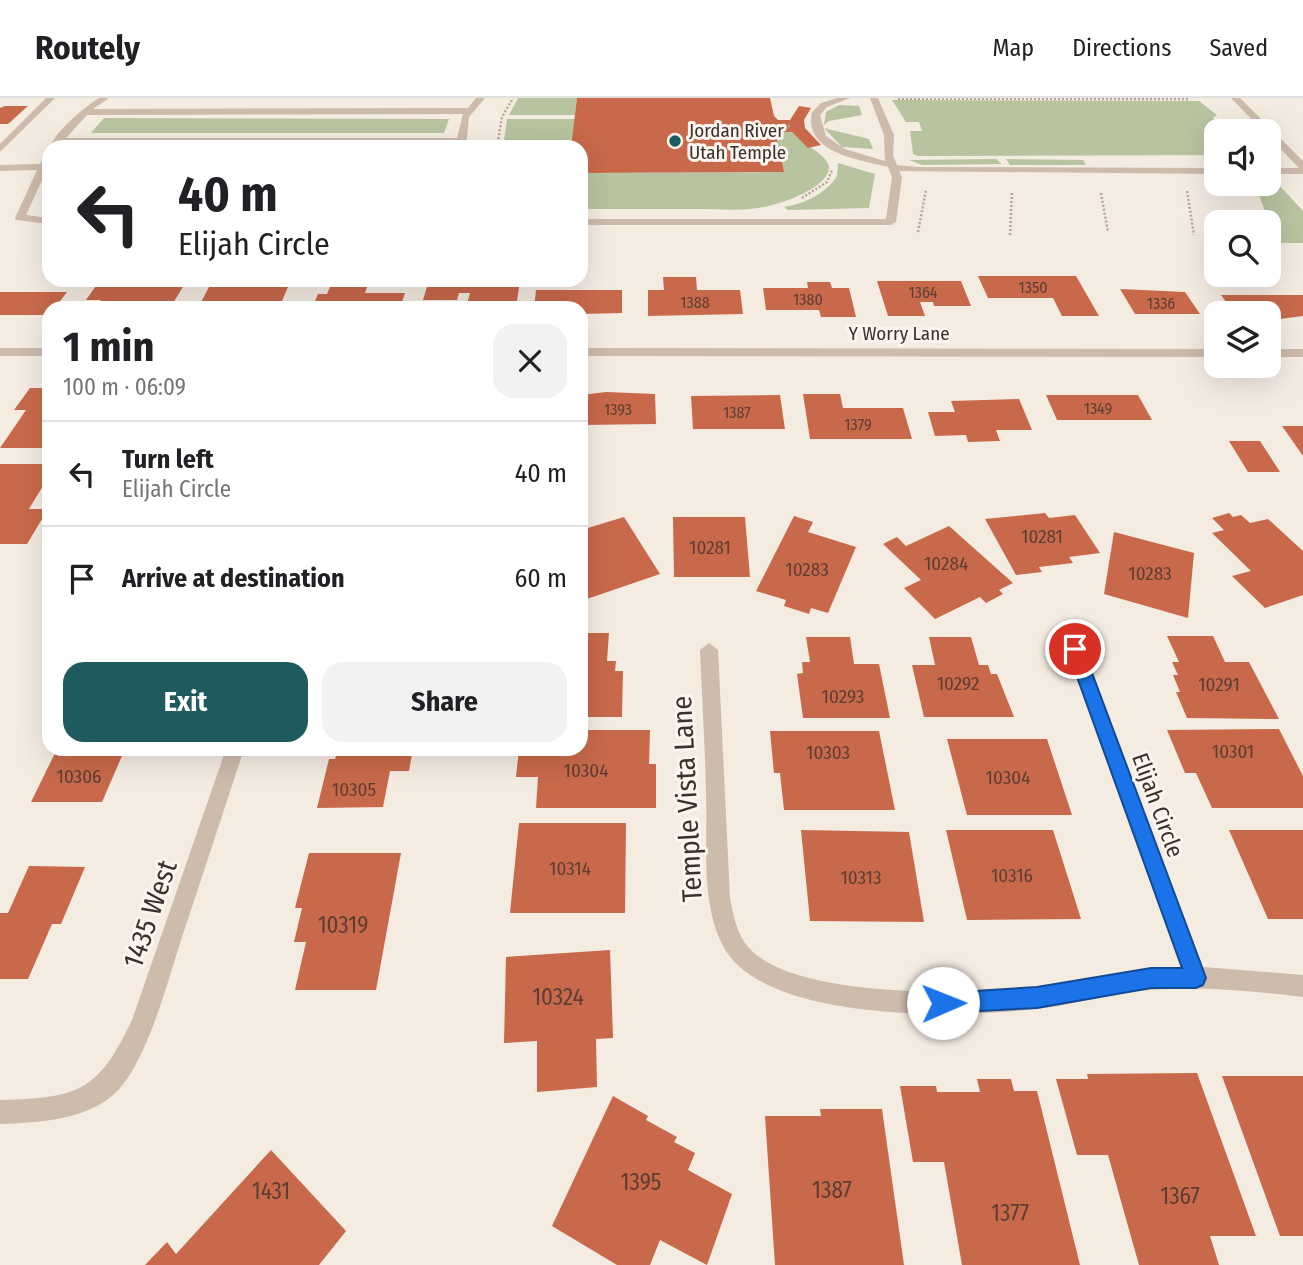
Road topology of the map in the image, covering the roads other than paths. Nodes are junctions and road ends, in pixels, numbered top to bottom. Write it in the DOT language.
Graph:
graph roads {
  1 [pos="51,98"];
  2 [pos="105,98"];
  3 [pos="481,98"];
  4 [pos="846,98"];
  5 [pos="873,98"];
  6 [pos="1235,98"];
  7 [pos="85,111"];
  8 [pos="470,111"];
  9 [pos="1255,119"];
  10 [pos="59,140"];
  11 [pos="462,140"];
  12 [pos="1281,146"];
  13 [pos="0,149"];
  14 [pos="893,166"];
  15 [pos="42,167"];
  16 [pos="0,168"];
  17 [pos="1303,169"];
  18 [pos="1281,170"];
  19 [pos="1204,171"];
  20 [pos="0,179"];
  21 [pos="36,180"];
  22 [pos="42,220"];
  23 [pos="588,222"];
  24 [pos="0,352"];
  25 [pos="42,352"];
  26 [pos="588,352"];
  27 [pos="1204,353"];
  28 [pos="1281,353"];
  29 [pos="1303,353"];
  30 [pos="1075,649"];
  31 [pos="709,650"];
  32 [pos="233,756"];
  33 [pos="1196,978"];
  34 [pos="1303,986"];
  35 [pos="0,1112"];
  1 -- 13 [label="street"];
  2 -- 7 [label="street"];
  3 -- 8 [label="street"];
  4 -- 14 [label="street"];
  5 -- 14 [label="street"];
  6 -- 9 [label="street"];
  7 -- 8 [label="street"];
  7 -- 10 [label="street"];
  8 -- 11 [label="street"];
  12 -- 17 [label="street"];
  14 -- 19 [label="street"];
  14 -- 23 [label="street"];
  15 -- 16 [label="street"];
  15 -- 21 [label="street"];
  17 -- 18 [label="street"];
  20 -- 21 [label="street"];
  21 -- 22 [label="street"];
  24 -- 25 [label="street"];
  26 -- 27 [label="street, Y Worry Lane"];
  28 -- 29 [label="street"];
  30 -- 33 [label="street, Elijah Circle"];
  31 -- 33 [label="street, Temple Vista Lane"];
  32 -- 35 [label="street, 1435 West"];
  33 -- 34 [label="street, Temple Vista Lane"];
}
